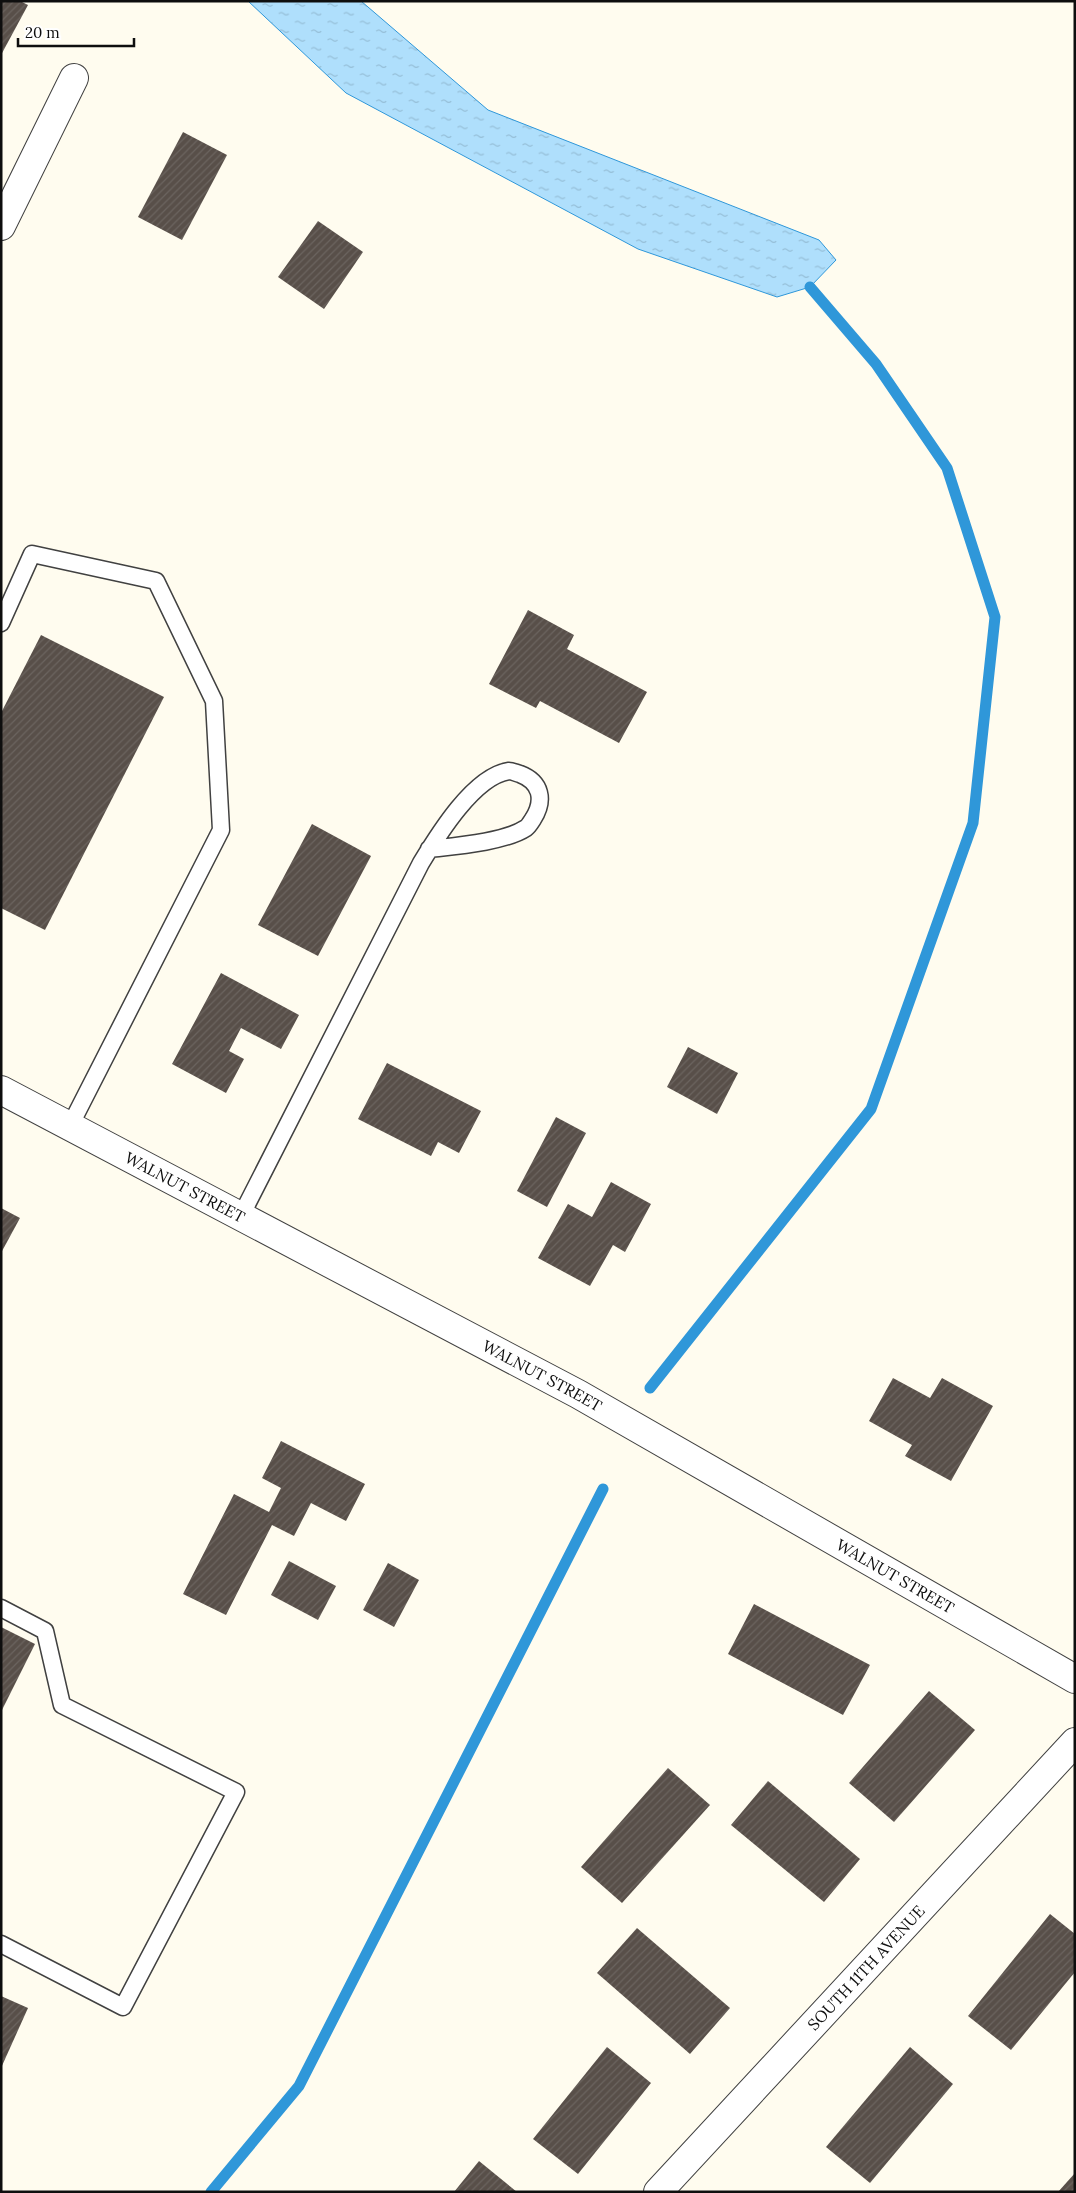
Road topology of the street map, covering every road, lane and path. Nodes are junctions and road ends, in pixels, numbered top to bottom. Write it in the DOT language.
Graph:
graph roads {
  1 [pos="74,78"];
  2 [pos="1,226"];
  3 [pos="1,623"];
  4 [pos="429,849"];
  5 [pos="1,1090"];
  6 [pos="70,1126"];
  7 [pos="241,1216"];
  8 [pos="1,1608"];
  9 [pos="1075,1679"];
  10 [pos="1075,1742"];
  11 [pos="1,1944"];
  12 [pos="658,2192"];
  1 -- 2 [label="street"];
  3 -- 6 [label="lane"];
  4 -- 4 [label="lane"];
  4 -- 7 [label="lane"];
  5 -- 6 [label="street, WALNUT STREET"];
  6 -- 7 [label="street, WALNUT STREET"];
  7 -- 9 [label="street, WALNUT STREET"];
  8 -- 11 [label="lane"];
  10 -- 12 [label="street, SOUTH 11TH AVENUE"];
}
